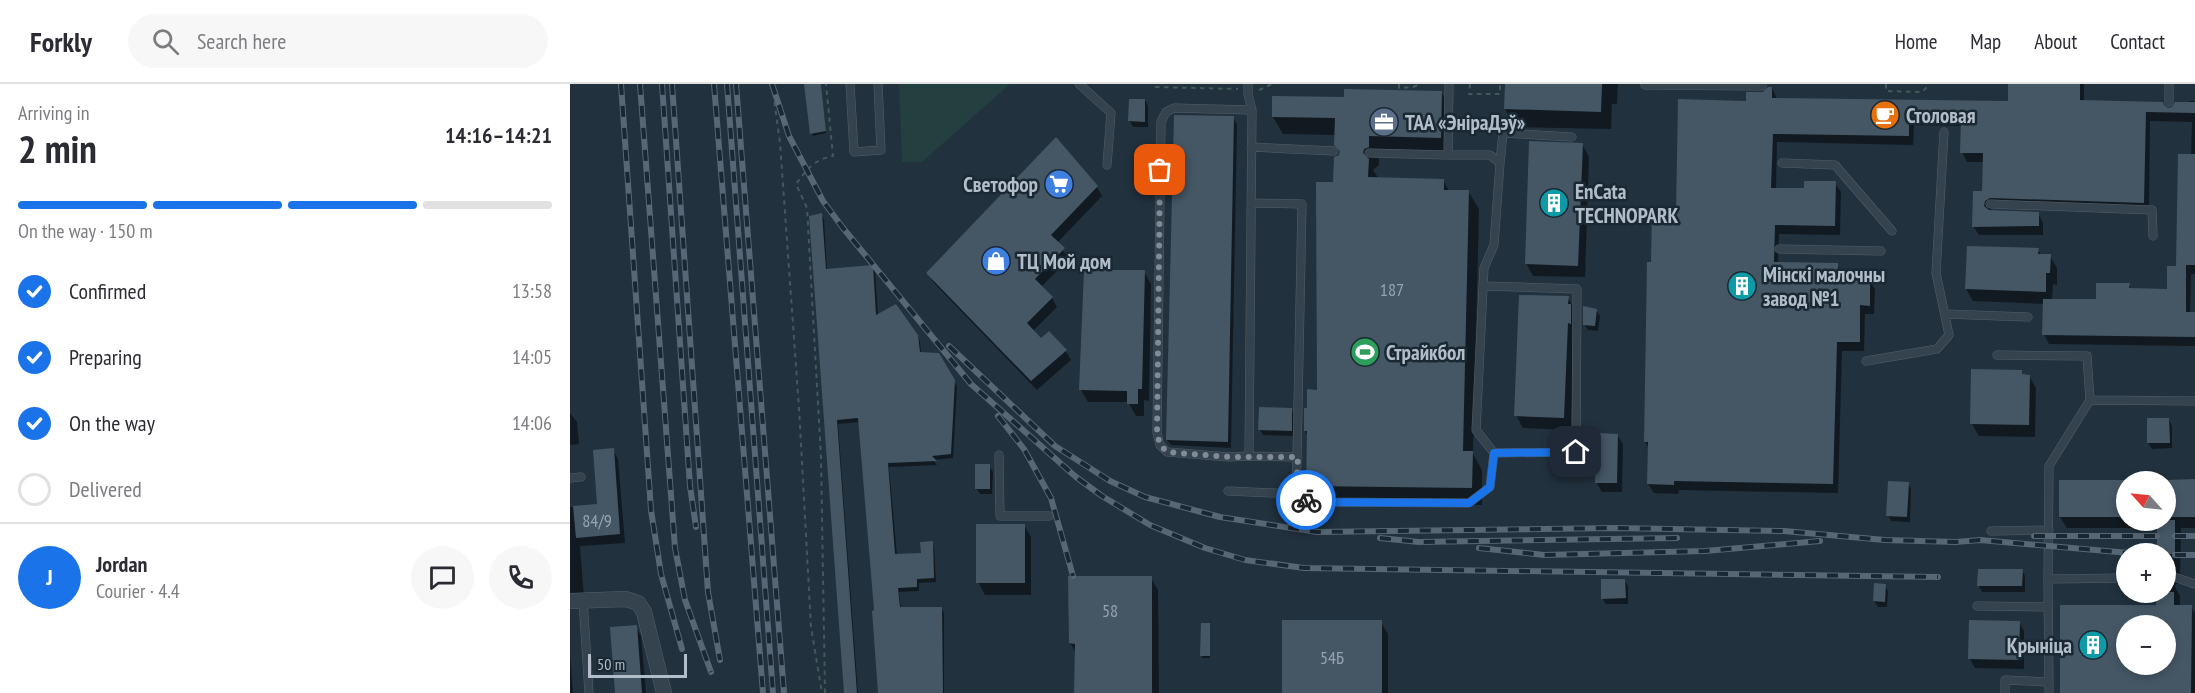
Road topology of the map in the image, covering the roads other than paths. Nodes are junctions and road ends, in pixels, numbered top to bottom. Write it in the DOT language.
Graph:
graph roads {
  1 [pos="850,84"];
  2 [pos="878,84"];
  3 [pos="1079,84"];
  4 [pos="1449,84"];
  5 [pos="1762,84"];
  6 [pos="2169,84"];
  7 [pos="1645,85"];
  8 [pos="1248,87"];
  9 [pos="2169,102"];
  10 [pos="1252,110"];
  11 [pos="1944,132"];
  12 [pos="1572,137"];
  13 [pos="1251,147"];
  14 [pos="1334,151"];
  15 [pos="1369,153"];
  16 [pos="1448,155"];
  17 [pos="1500,163"];
  18 [pos="1782,163"];
  19 [pos="1107,165"];
  20 [pos="1251,203"];
  21 [pos="1990,204"];
  22 [pos="1892,231"];
  23 [pos="2153,236"];
  24 [pos="1779,249"];
  25 [pos="1881,251"];
  26 [pos="1483,286"];
  27 [pos="1945,314"];
  28 [pos="2028,317"];
  29 [pos="1997,355"];
  30 [pos="1866,361"];
  31 [pos="2090,400"];
  32 [pos="2195,401"];
  33 [pos="1494,453"];
  34 [pos="999,455"];
  35 [pos="1249,456"];
  36 [pos="1298,457"];
  37 [pos="580,477"];
  38 [pos="570,478"];
  39 [pos="1228,491"];
  40 [pos="1296,494"];
  41 [pos="1049,516"];
  42 [pos="2049,530"];
  43 [pos="1991,531"];
  44 [pos="2116,578"];
  45 [pos="2176,578"];
  46 [pos="2048,579"];
  47 [pos="2195,584"];
  48 [pos="576,601"];
  49 [pos="1977,606"];
  50 [pos="2048,607"];
  51 [pos="2049,682"];
  52 [pos="589,693"];
  53 [pos="664,693"];
  54 [pos="2005,693"];
  55 [pos="2049,693"];
  1 -- 2 [label="lane"];
  3 -- 19 [label="lane"];
  4 -- 16 [label="lane"];
  5 -- 7 [label="lane"];
  6 -- 9 [label="lane"];
  8 -- 10 [label="lane"];
  10 -- 13 [label="lane"];
  10 -- 35 [label="lane"];
  11 -- 27 [label="lane"];
  12 -- 17 [label="lane"];
  13 -- 14 [label="lane"];
  13 -- 20 [label="lane"];
  15 -- 16 [label="lane"];
  16 -- 17 [label="lane"];
  17 -- 26 [label="lane"];
  18 -- 22 [label="lane"];
  20 -- 35 [label="lane"];
  20 -- 36 [label="lane"];
  21 -- 23 [label="lane"];
  24 -- 25 [label="lane"];
  26 -- 33 [label="lane"];
  26 -- 33 [label="lane"];
  27 -- 28 [label="lane"];
  27 -- 30 [label="lane"];
  29 -- 31 [label="lane"];
  31 -- 32 [label="lane"];
  31 -- 42 [label="lane"];
  33 -- 40 [label="lane"];
  34 -- 41 [label="lane"];
  35 -- 36 [label="lane"];
  36 -- 40 [label="lane"];
  37 -- 38 [label="lane"];
  39 -- 40 [label="lane"];
  42 -- 43 [label="lane"];
  42 -- 46 [label="lane"];
  44 -- 46 [label="lane"];
  45 -- 47 [label="lane"];
  46 -- 50 [label="lane"];
  48 -- 52 [label="lane"];
  48 -- 53 [label="street"];
  49 -- 50 [label="lane"];
  50 -- 51 [label="lane"];
  51 -- 54 [label="lane"];
  51 -- 55 [label="lane"];
}
